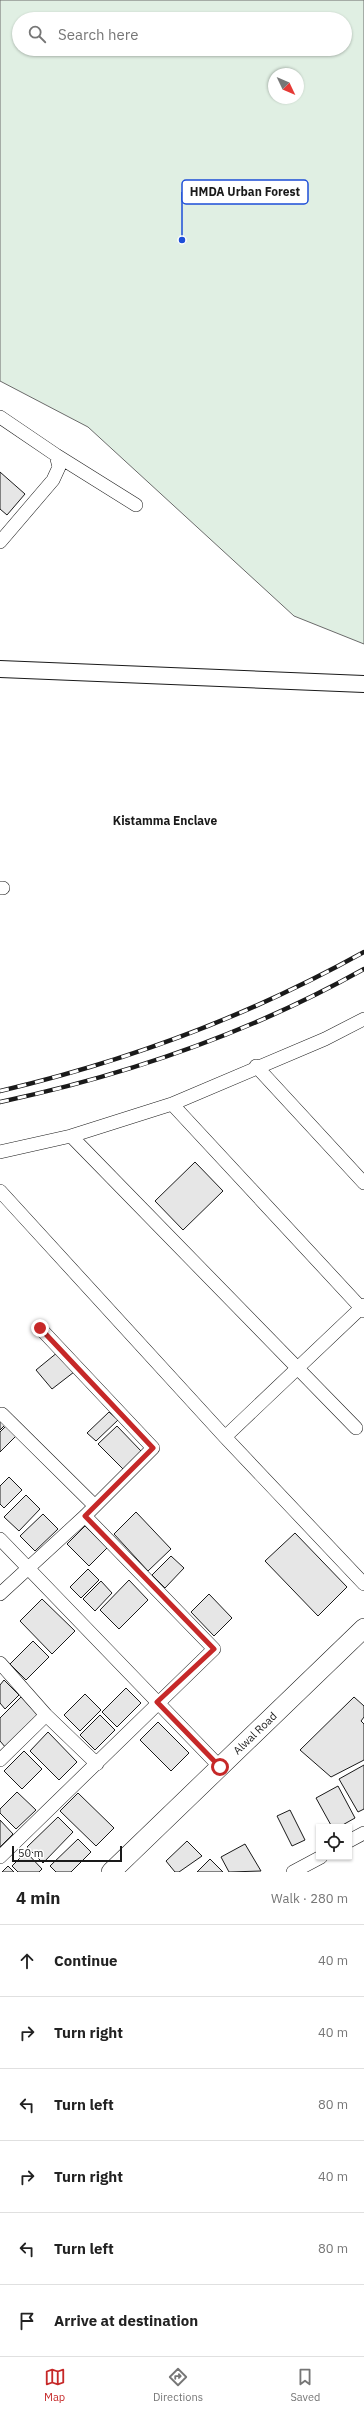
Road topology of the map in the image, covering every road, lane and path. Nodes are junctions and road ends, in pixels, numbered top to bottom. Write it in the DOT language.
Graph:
graph roads {
  1 [pos="0,417"];
  2 [pos="56,455"];
  3 [pos="136,505"];
  4 [pos="0,542"];
  5 [pos="0,669"];
  6 [pos="364,684"];
  7 [pos="364,1019"];
  8 [pos="256,1066"];
  9 [pos="172,1104"];
  10 [pos="71,1136"];
  11 [pos="0,1152"];
  12 [pos="364,1183"];
  13 [pos="0,1192"];
  14 [pos="363,1308"];
  15 [pos="40,1328"];
  16 [pos="297,1370"];
  17 [pos="2,1414"];
  18 [pos="356,1428"];
  19 [pos="225,1438"];
  20 [pos="94,1505"];
  21 [pos="85,1516"];
  22 [pos="0,1540"];
  23 [pos="27,1568"];
  24 [pos="364,1584"];
  25 [pos="0,1594"];
  26 [pos="364,1628"];
  27 [pos="2,1669"];
  28 [pos="157,1702"];
  29 [pos="46,1715"];
  30 [pos="0,1760"];
  31 [pos="97,1764"];
  32 [pos="220,1767"];
  33 [pos="364,1833"];
  34 [pos="352,1839"];
  35 [pos="0,1857"];
  36 [pos="316,1859"];
  37 [pos="114,1871"];
  38 [pos="293,1872"];
  1 -- 2 [label="street"];
  2 -- 3 [label="street"];
  2 -- 4 [label="street"];
  5 -- 6 [label="street"];
  7 -- 8 [label="street"];
  8 -- 9 [label="street"];
  8 -- 12 [label="street"];
  9 -- 10 [label="street"];
  9 -- 14 [label="street"];
  10 -- 11 [label="street"];
  10 -- 16 [label="street"];
  13 -- 19 [label="street"];
  14 -- 16 [label="street"];
  15 -- 20 [label="street"];
  16 -- 18 [label="street"];
  16 -- 19 [label="street"];
  17 -- 20 [label="street"];
  19 -- 24 [label="street"];
  20 -- 21 [label="street"];
  21 -- 23 [label="street"];
  21 -- 28 [label="street"];
  22 -- 23 [label="street"];
  23 -- 25 [label="street"];
  23 -- 28 [label="street"];
  26 -- 32 [label="main road, Alwal Road"];
  27 -- 29 [label="street"];
  28 -- 31 [label="street"];
  28 -- 32 [label="street"];
  29 -- 30 [label="street"];
  29 -- 31 [label="street"];
  31 -- 35 [label="street"];
  32 -- 37 [label="main road, Alwal Road"];
  33 -- 34 [label="street"];
  36 -- 38 [label="street"];
}
